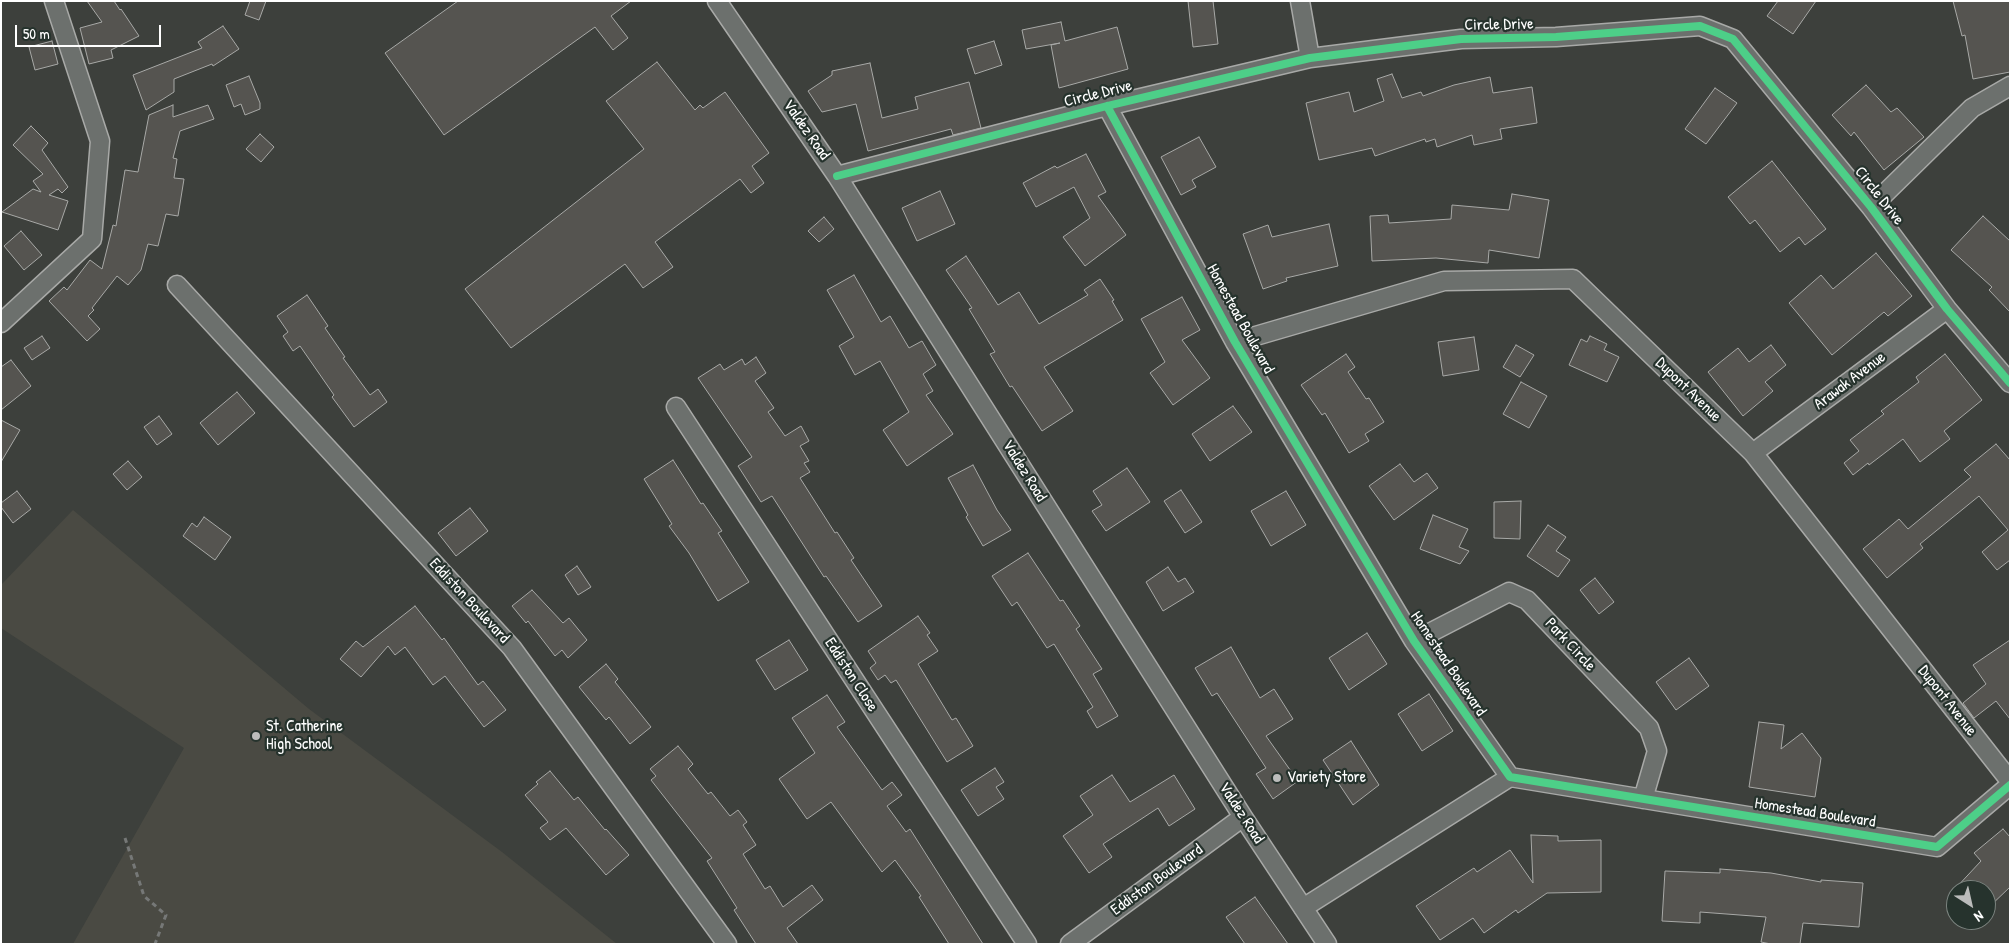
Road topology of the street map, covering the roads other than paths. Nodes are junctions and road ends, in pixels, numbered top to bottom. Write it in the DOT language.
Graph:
graph roads {
  1 [pos="54,1"];
  2 [pos="717,1"];
  3 [pos="1300,1"];
  4 [pos="1310,58"];
  5 [pos="2010,86"];
  6 [pos="1107,106"];
  7 [pos="837,176"];
  8 [pos="1871,207"];
  9 [pos="177,285"];
  10 [pos="1947,309"];
  11 [pos="1,323"];
  12 [pos="1236,342"];
  13 [pos="2010,384"];
  14 [pos="676,407"];
  15 [pos="1753,453"];
  16 [pos="1414,641"];
  17 [pos="1510,777"];
  18 [pos="2010,780"];
  19 [pos="2010,785"];
  20 [pos="1643,799"];
  21 [pos="1243,817"];
  22 [pos="1303,908"];
  23 [pos="727,944"];
  24 [pos="1026,944"];
  25 [pos="1070,944"];
  26 [pos="1327,944"];
  1 -- 11 [label="street"];
  2 -- 7 [label="street, Valdez Road"];
  3 -- 4 [label="street"];
  4 -- 6 [label="street, Circle Drive"];
  4 -- 8 [label="street, Circle Drive"];
  5 -- 8 [label="street"];
  6 -- 7 [label="street, Circle Drive"];
  6 -- 12 [label="street, Homestead Boulevard"];
  7 -- 21 [label="street, Valdez Road"];
  8 -- 10 [label="street, Circle Drive"];
  9 -- 23 [label="street, Eddiston Boulevard"];
  10 -- 13 [label="street, Circle Drive"];
  10 -- 15 [label="street, Arawak Avenue"];
  12 -- 15 [label="street, Dupont Avenue"];
  12 -- 16 [label="street, Homestead Boulevard"];
  14 -- 24 [label="street, Eddiston Close"];
  15 -- 18 [label="street, Dupont Avenue"];
  16 -- 17 [label="street, Homestead Boulevard"];
  16 -- 20 [label="street, Park Circle"];
  17 -- 20 [label="street, Homestead Boulevard"];
  17 -- 22 [label="street"];
  19 -- 20 [label="street, Homestead Boulevard"];
  21 -- 22 [label="street, Valdez Road"];
  21 -- 25 [label="street, Eddiston Boulevard"];
  22 -- 26 [label="street, Valdez Road"];
}
